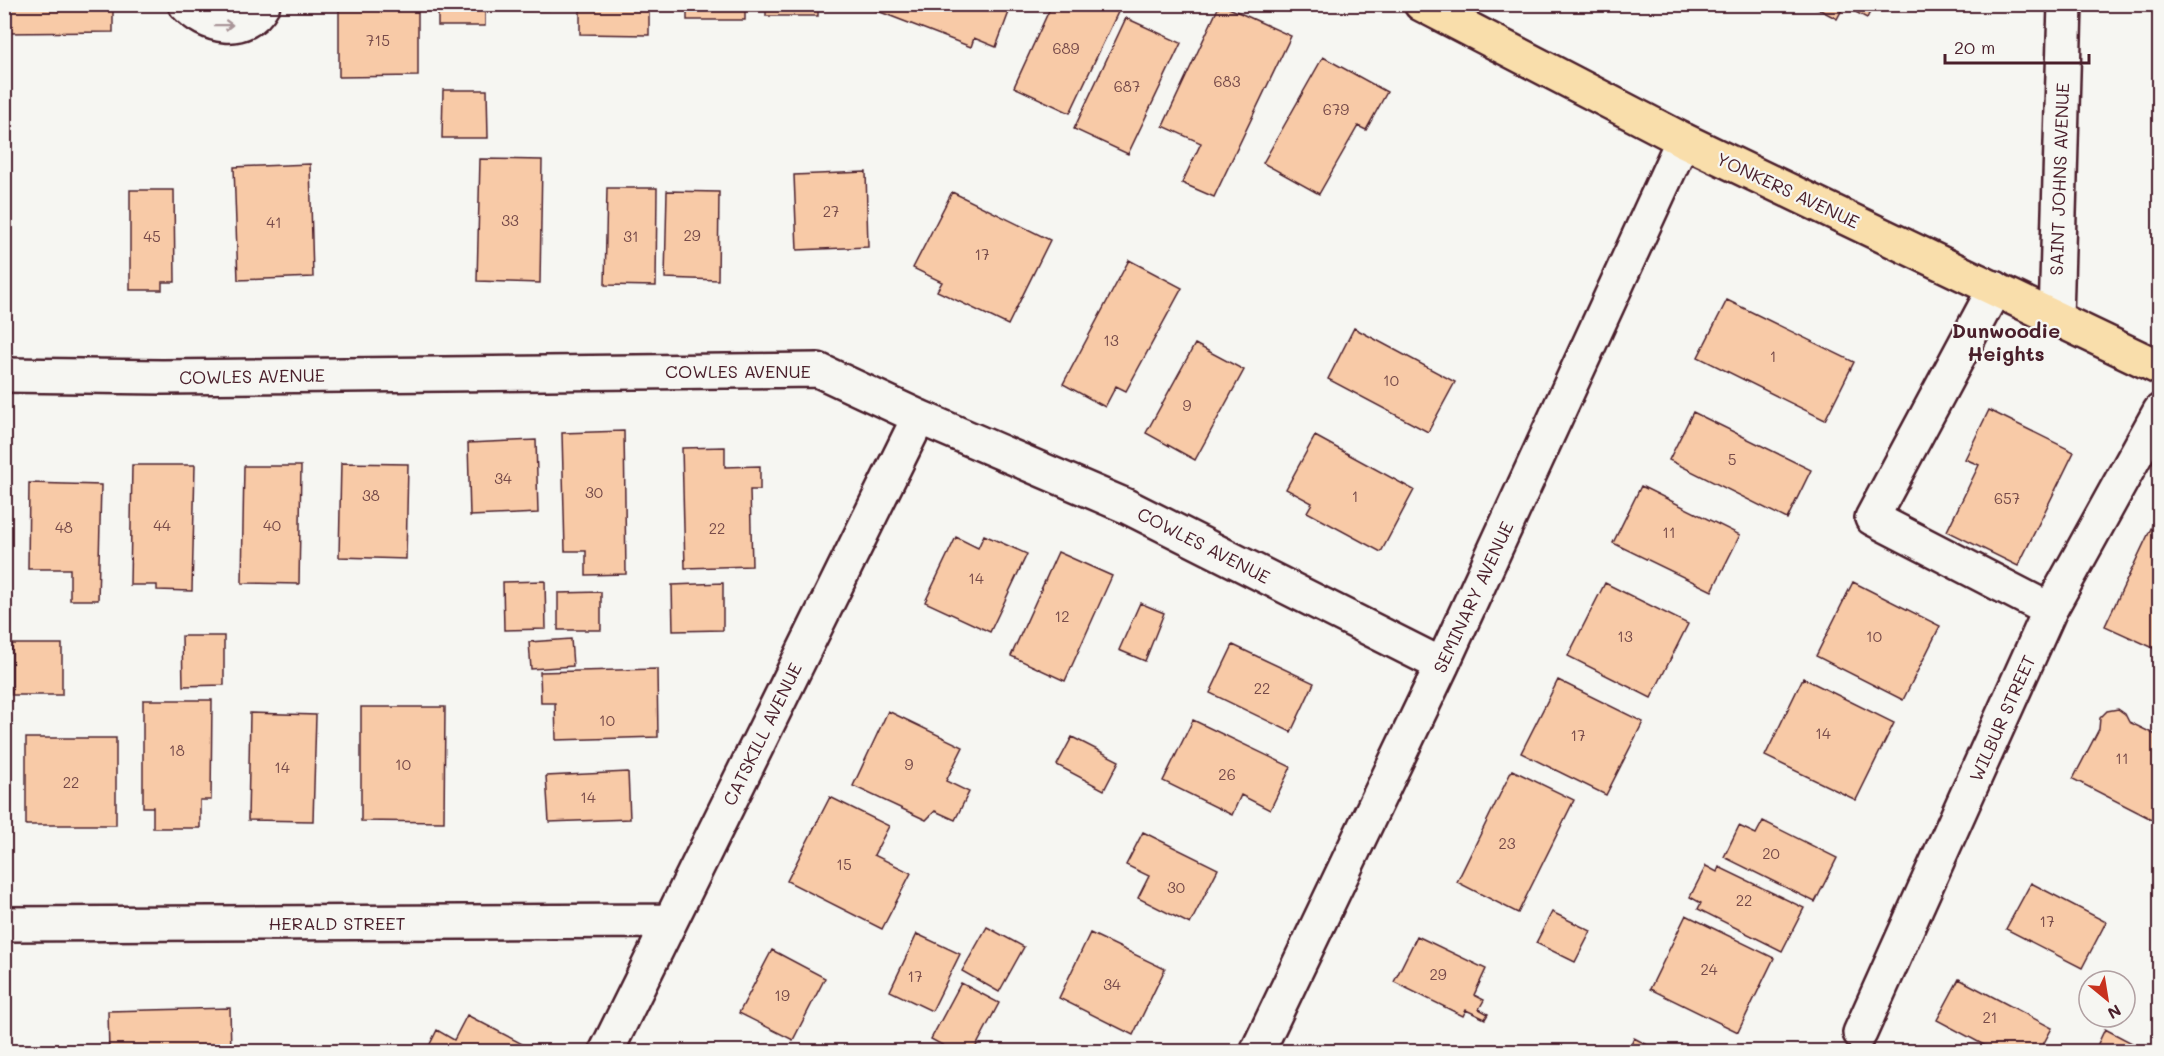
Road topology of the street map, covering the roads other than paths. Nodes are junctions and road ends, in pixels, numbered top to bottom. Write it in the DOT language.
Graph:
graph roads {
  1 [pos="185,4"];
  2 [pos="263,4"];
  3 [pos="1421,4"];
  4 [pos="2065,4"];
  5 [pos="1683,140"];
  6 [pos="1995,288"];
  7 [pos="2056,318"];
  8 [pos="2160,368"];
  9 [pos="4,375"];
  10 [pos="2160,411"];
  11 [pos="919,417"];
  12 [pos="2050,610"];
  13 [pos="1442,665"];
  14 [pos="669,921"];
  15 [pos="4,924"];
  16 [pos="1860,1033"];
  17 [pos="606,1052"];
  18 [pos="1257,1052"];
  1 -- 2 [label="street, one-way"];
  3 -- 5 [label="main road, YONKERS AVENUE"];
  4 -- 7 [label="street, SAINT JOHNS AVENUE"];
  5 -- 6 [label="main road, YONKERS AVENUE"];
  5 -- 13 [label="street, SEMINARY AVENUE"];
  6 -- 7 [label="main road, YONKERS AVENUE"];
  6 -- 12 [label="street"];
  7 -- 8 [label="main road, YONKERS AVENUE"];
  9 -- 11 [label="street, COWLES AVENUE"];
  10 -- 12 [label="street, WILBUR STREET"];
  11 -- 13 [label="street, COWLES AVENUE"];
  11 -- 14 [label="street, CATSKILL AVENUE"];
  12 -- 16 [label="street, WILBUR STREET"];
  13 -- 18 [label="street, SEMINARY AVENUE"];
  14 -- 15 [label="street, HERALD STREET"];
  14 -- 17 [label="street, CATSKILL AVENUE"];
}
